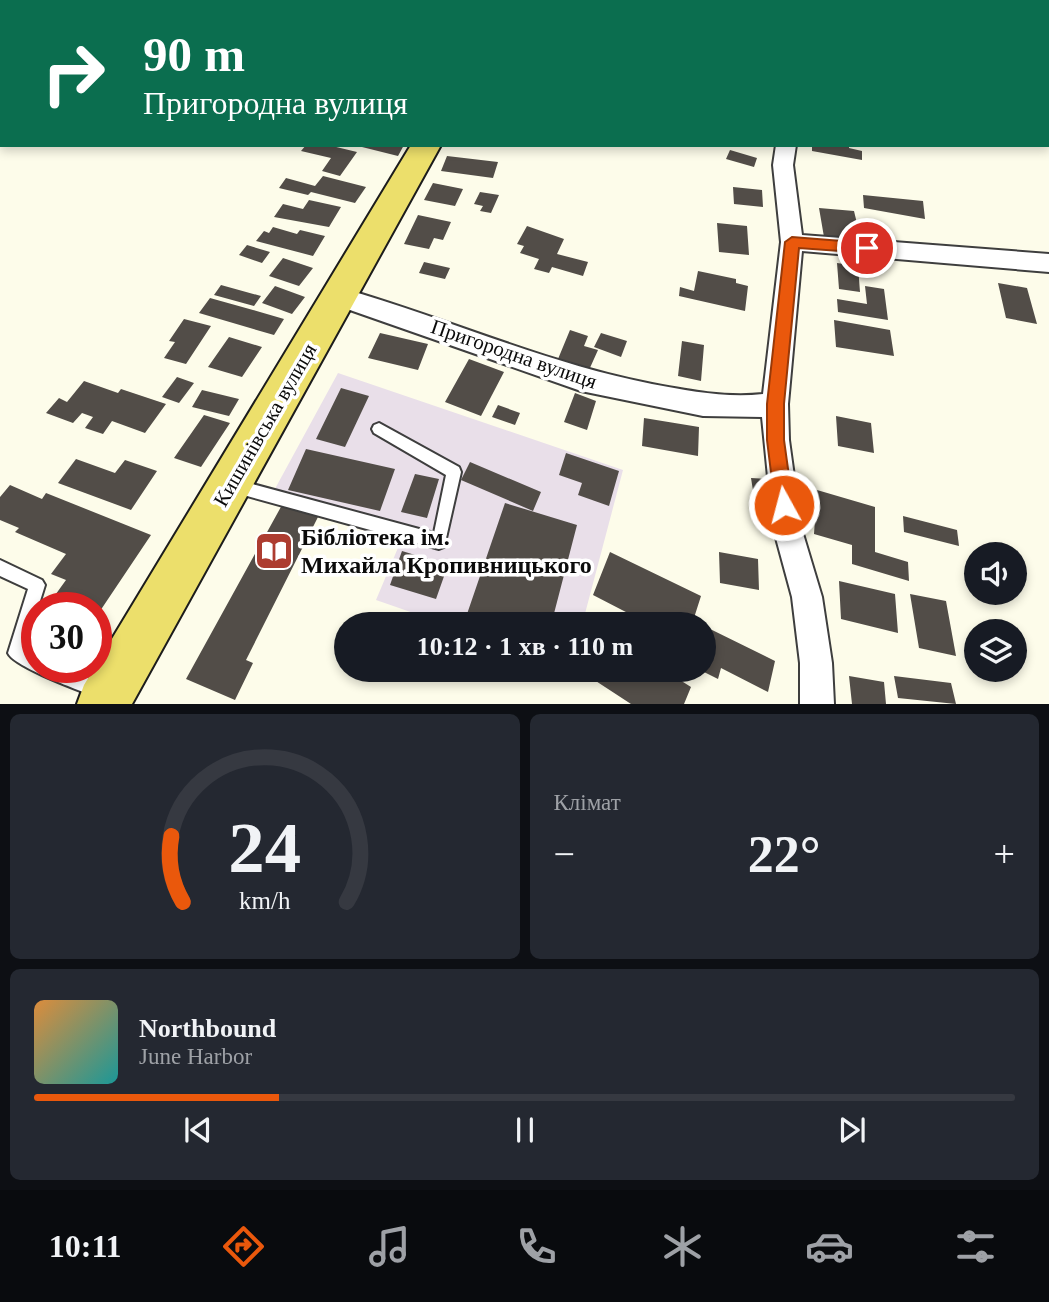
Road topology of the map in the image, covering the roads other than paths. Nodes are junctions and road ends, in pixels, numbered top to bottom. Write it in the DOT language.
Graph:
graph roads {
  1 [pos="425,147"];
  2 [pos="786,147"];
  3 [pos="792,242"];
  4 [pos="1049,262"];
  5 [pos="338,296"];
  6 [pos="775,404"];
  7 [pos="379,429"];
  8 [pos="231,485"];
  9 [pos="0,568"];
  10 [pos="35,592"];
  11 [pos="21,637"];
  12 [pos="21,656"];
  13 [pos="74,683"];
  14 [pos="106,699"];
  15 [pos="817,704"];
  1 -- 5 [label="main road, Кишинівська вулиця"];
  2 -- 3 [label="street"];
  3 -- 4 [label="street"];
  3 -- 6 [label="street"];
  5 -- 6 [label="street, Пригородна вулиця"];
  5 -- 8 [label="main road, Кишинівська вулиця"];
  6 -- 15 [label="street"];
  7 -- 8 [label="lane"];
  8 -- 14 [label="main road, Кишинівська вулиця"];
  9 -- 10 [label="lane"];
  11 -- 12 [label="lane"];
  13 -- 14 [label="lane"];
}
